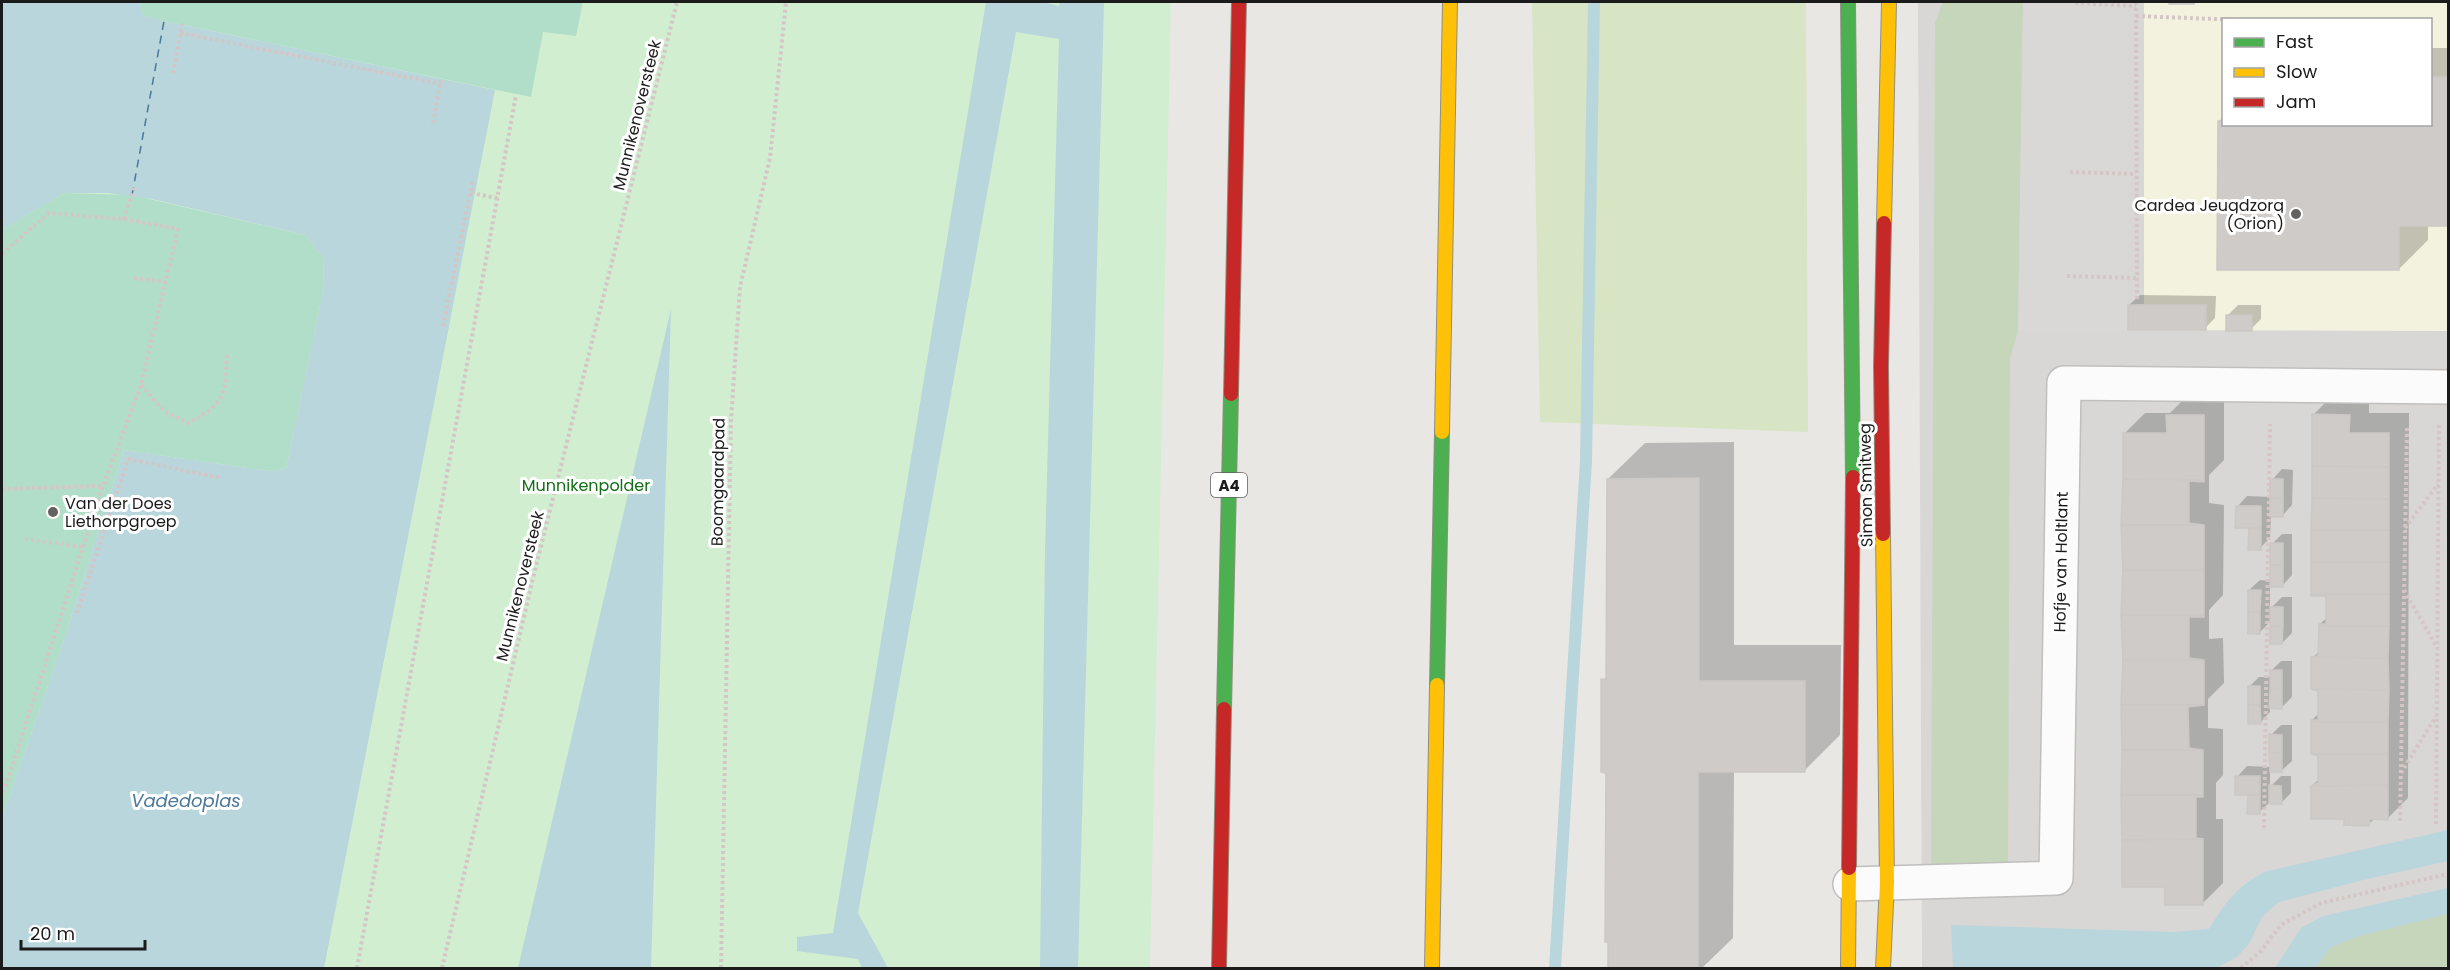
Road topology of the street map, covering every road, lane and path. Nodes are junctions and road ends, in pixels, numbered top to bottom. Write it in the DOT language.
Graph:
graph roads {
  1 [pos="677,2"];
  2 [pos="786,2"];
  3 [pos="1239,2"];
  4 [pos="1450,2"];
  5 [pos="1848,2"];
  6 [pos="1889,2"];
  7 [pos="2074,3"];
  8 [pos="2136,4"];
  9 [pos="2136,16"];
  10 [pos="2222,19"];
  11 [pos="182,24"];
  12 [pos="180,33"];
  13 [pos="173,73"];
  14 [pos="516,94"];
  15 [pos="433,123"];
  16 [pos="2070,172"];
  17 [pos="2136,174"];
  18 [pos="473,180"];
  19 [pos="134,187"];
  20 [pos="471,193"];
  21 [pos="497,198"];
  22 [pos="124,219"];
  23 [pos="2,254"];
  24 [pos="2067,276"];
  25 [pos="134,278"];
  26 [pos="2137,278"];
  27 [pos="166,282"];
  28 [pos="2137,300"];
  29 [pos="443,326"];
  30 [pos="227,352"];
  31 [pos="141,385"];
  32 [pos="2271,387"];
  33 [pos="2407,387"];
  34 [pos="2444,388"];
  35 [pos="222,478"];
  36 [pos="2439,484"];
  37 [pos="103,486"];
  38 [pos="2,489"];
  39 [pos="2405,528"];
  40 [pos="25,538"];
  41 [pos="83,547"];
  42 [pos="2404,589"];
  43 [pos="77,613"];
  44 [pos="2437,647"];
  45 [pos="2436,715"];
  46 [pos="2401,773"];
  47 [pos="2,797"];
  48 [pos="2400,821"];
  49 [pos="2436,824"];
  50 [pos="2264,828"];
  51 [pos="2448,874"];
  52 [pos="1900,882"];
  53 [pos="1850,884"];
  54 [pos="357,969"];
  55 [pos="442,969"];
  56 [pos="721,969"];
  57 [pos="1219,969"];
  58 [pos="1432,969"];
  59 [pos="1848,969"];
  60 [pos="1883,969"];
  61 [pos="2241,969"];
  1 -- 55 [label="path, Munnikenoversteek"];
  2 -- 56 [label="path, Boomgaardpad"];
  3 -- 57 [label="main road, A4"];
  4 -- 58 [label="main road"];
  5 -- 53 [label="main road, Simon Smitweg"];
  6 -- 52 [label="main road, Simon Smitweg"];
  7 -- 8 [label="path"];
  8 -- 9 [label="path"];
  9 -- 10 [label="path"];
  9 -- 17 [label="path"];
  11 -- 12 [label="path"];
  12 -- 13 [label="path"];
  12 -- 15 [label="path"];
  14 -- 21 [label="path"];
  16 -- 17 [label="path"];
  17 -- 26 [label="path"];
  18 -- 20 [label="path"];
  19 -- 22 [label="path"];
  20 -- 21 [label="path"];
  20 -- 29 [label="path"];
  21 -- 54 [label="path"];
  22 -- 23 [label="path"];
  22 -- 27 [label="path"];
  24 -- 26 [label="path"];
  25 -- 27 [label="path"];
  26 -- 28 [label="path"];
  27 -- 31 [label="path"];
  30 -- 31 [label="path"];
  31 -- 37 [label="path"];
  32 -- 33 [label="street, Hofje van Holtlant"];
  32 -- 50 [label="path"];
  32 -- 52 [label="street, Hofje van Holtlant"];
  33 -- 34 [label="street, Hofje van Holtlant"];
  33 -- 39 [label="path"];
  34 -- 36 [label="path"];
  35 -- 43 [label="path"];
  36 -- 39 [label="path"];
  36 -- 44 [label="path"];
  37 -- 38 [label="path"];
  37 -- 41 [label="path"];
  39 -- 42 [label="path"];
  40 -- 41 [label="path"];
  41 -- 47 [label="path"];
  42 -- 44 [label="path"];
  42 -- 46 [label="path"];
  44 -- 45 [label="path"];
  45 -- 46 [label="path"];
  45 -- 49 [label="path"];
  46 -- 48 [label="path"];
  51 -- 61 [label="path"];
  52 -- 53 [label="street, Hofje van Holtlant"];
  52 -- 60 [label="main road, Simon Smitweg"];
  53 -- 59 [label="main road, Simon Smitweg"];
}
